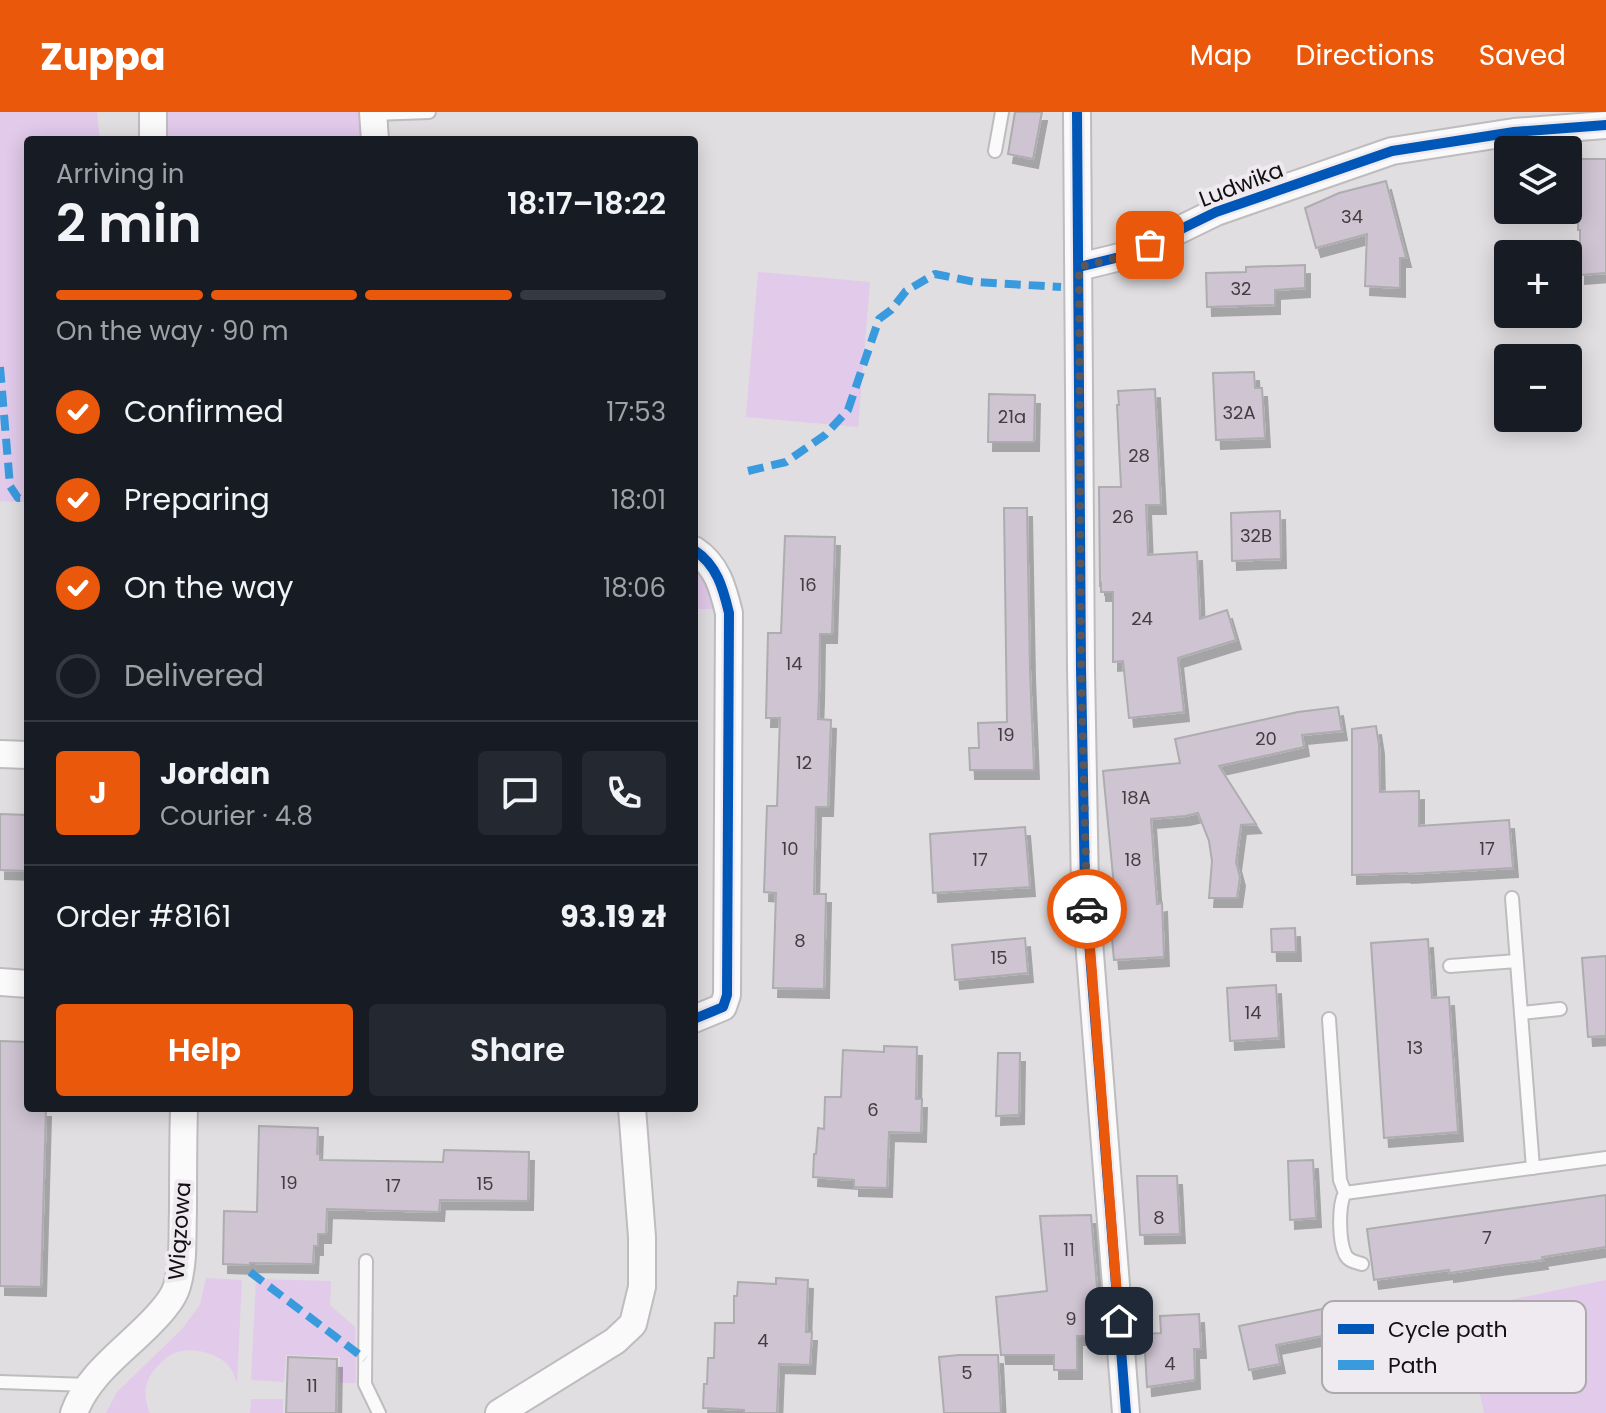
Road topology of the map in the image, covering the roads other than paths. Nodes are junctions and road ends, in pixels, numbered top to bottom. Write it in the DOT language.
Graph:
graph roads {
  1 [pos="153,112"];
  2 [pos="429,112"];
  3 [pos="1002,112"];
  4 [pos="1077,112"];
  5 [pos="373,113"];
  6 [pos="1606,125"];
  7 [pos="153,136"];
  8 [pos="375,136"];
  9 [pos="995,151"];
  10 [pos="1079,267"];
  11 [pos="698,553"];
  12 [pos="0,754"];
  13 [pos="24,755"];
  14 [pos="1512,898"];
  15 [pos="1517,961"];
  16 [pos="1450,966"];
  17 [pos="0,982"];
  18 [pos="24,984"];
  19 [pos="1560,1009"];
  20 [pos="1521,1013"];
  21 [pos="698,1017"];
  22 [pos="1329,1019"];
  23 [pos="184,1112"];
  24 [pos="632,1112"];
  25 [pos="1606,1158"];
  26 [pos="1533,1168"];
  27 [pos="1345,1193"];
  28 [pos="366,1261"];
  29 [pos="1362,1264"];
  30 [pos="0,1382"];
  31 [pos="89,1386"];
  32 [pos="74,1413"];
  33 [pos="379,1413"];
  34 [pos="499,1413"];
  35 [pos="1126,1413"];
  1 -- 7 [label="street"];
  2 -- 5 [label="lane"];
  3 -- 9 [label="lane"];
  4 -- 10 [label="street"];
  5 -- 8 [label="street"];
  6 -- 10 [label="street, Ludwika"];
  10 -- 35 [label="street"];
  11 -- 21 [label="street"];
  12 -- 13 [label="street"];
  14 -- 15 [label="lane"];
  15 -- 16 [label="lane"];
  15 -- 20 [label="lane"];
  17 -- 18 [label="street"];
  19 -- 20 [label="lane"];
  20 -- 26 [label="lane"];
  22 -- 27 [label="lane"];
  23 -- 31 [label="street, Wiązowa"];
  24 -- 34 [label="street"];
  25 -- 26 [label="lane"];
  26 -- 27 [label="lane"];
  27 -- 29 [label="lane"];
  28 -- 33 [label="lane"];
  30 -- 31 [label="lane"];
  31 -- 32 [label="street, Wiązowa"];
}
